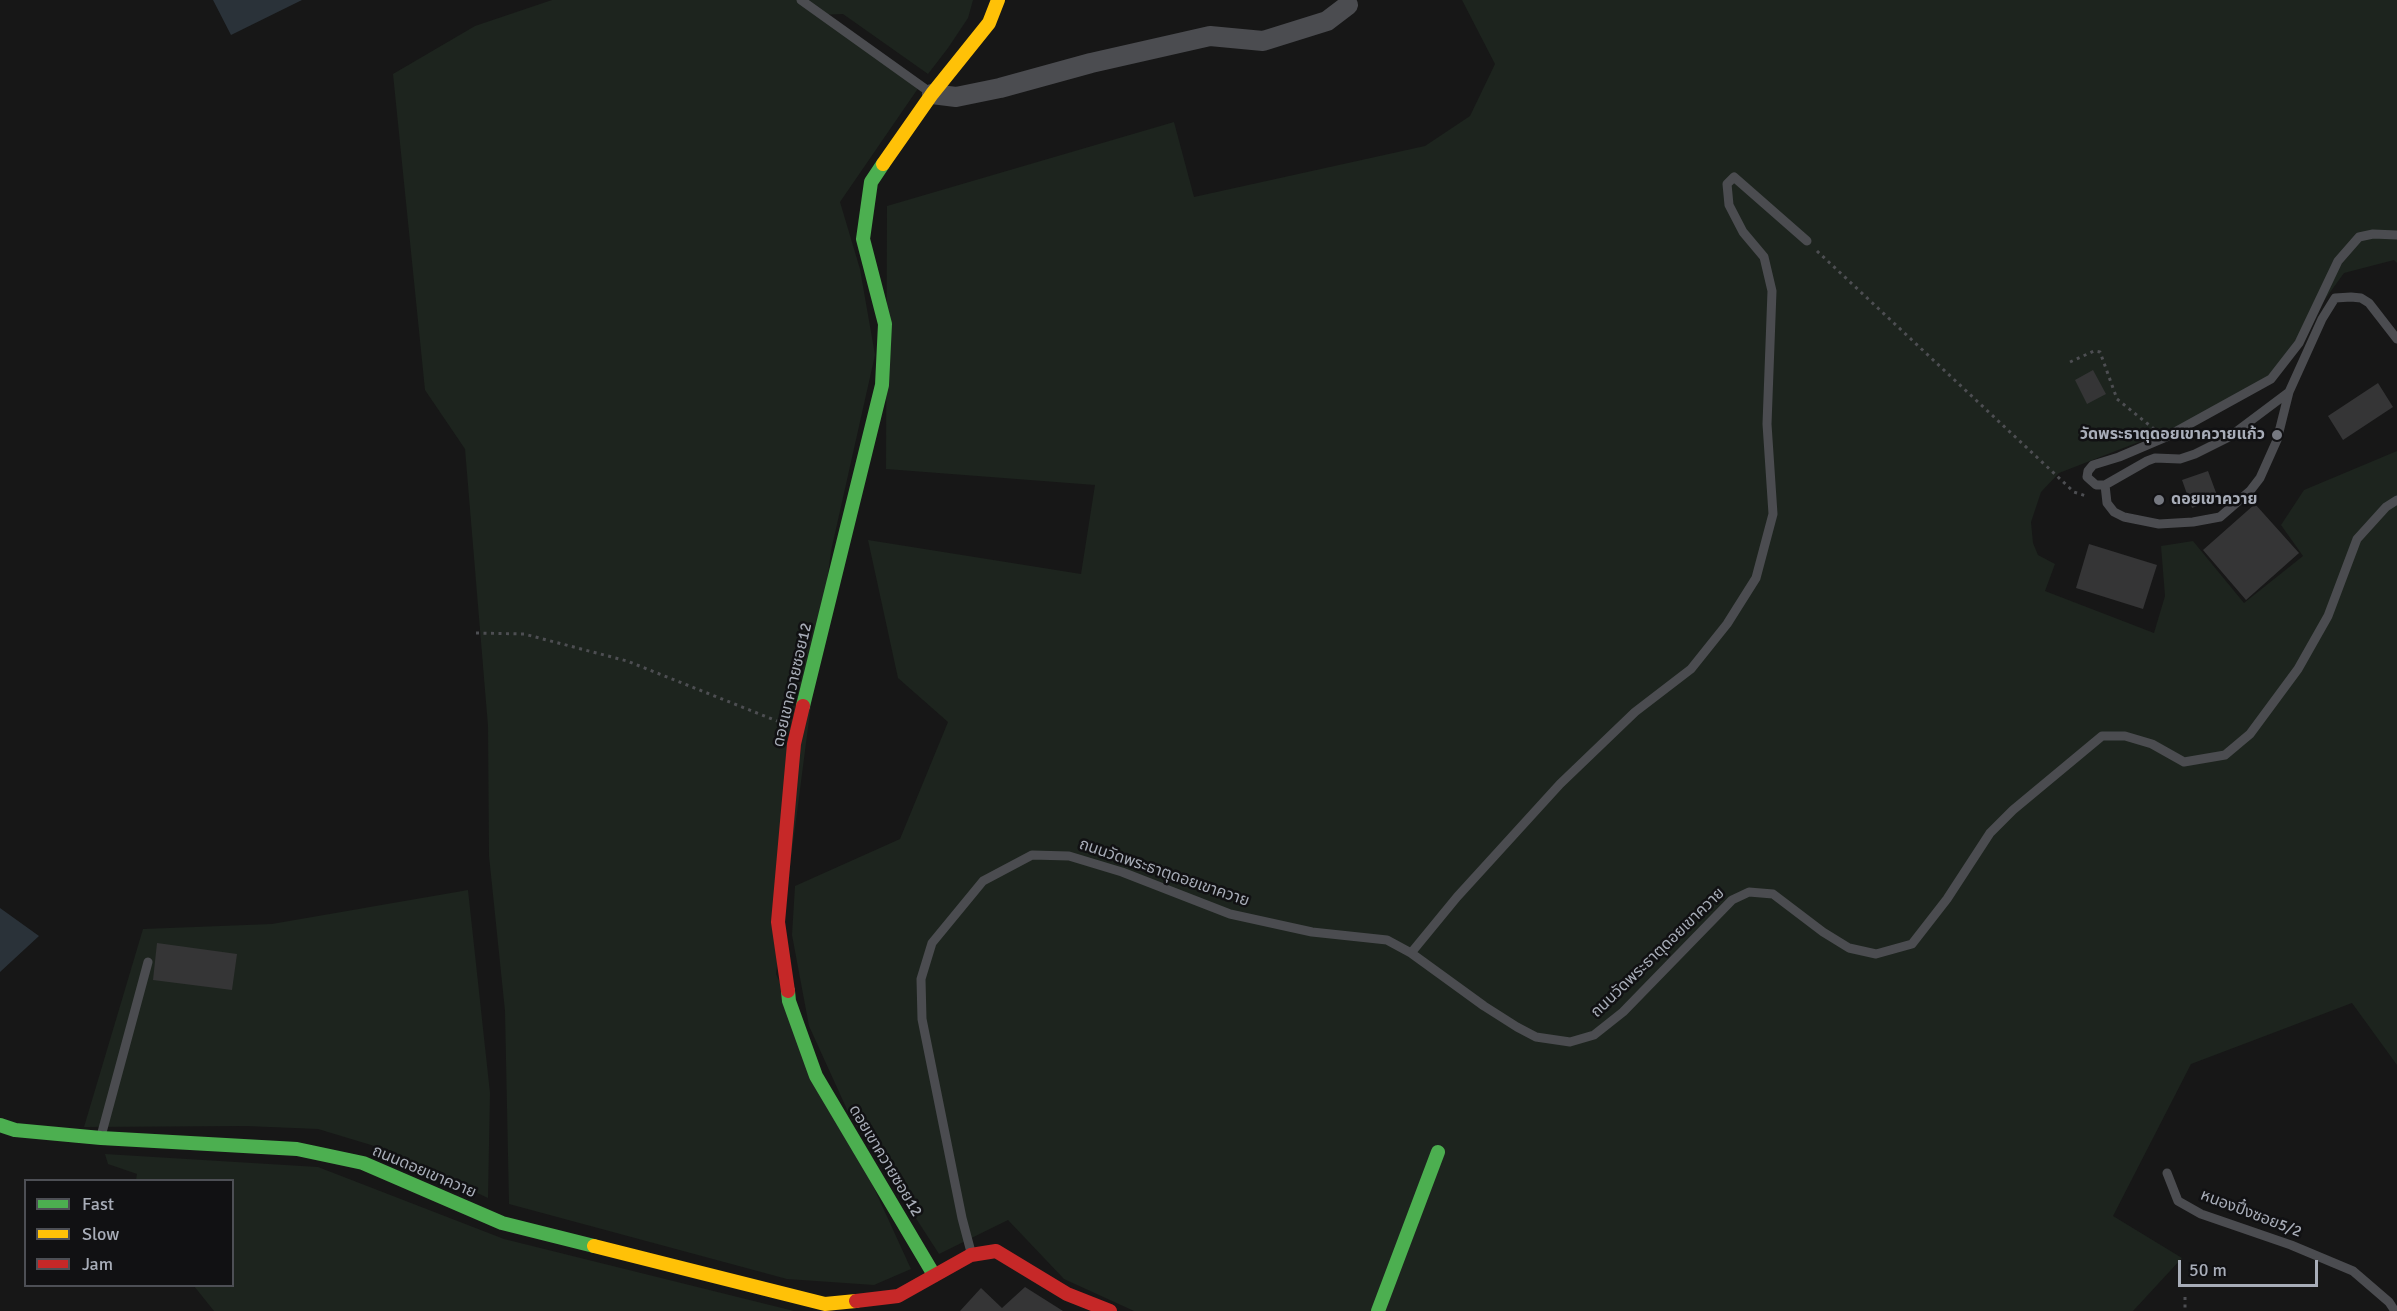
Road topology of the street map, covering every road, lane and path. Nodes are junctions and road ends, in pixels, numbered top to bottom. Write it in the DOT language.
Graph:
graph roads {
  1 [pos="801,0"];
  2 [pos="998,0"];
  3 [pos="1348,5"];
  4 [pos="932,94"];
  5 [pos="2397,235"];
  6 [pos="1807,241"];
  7 [pos="2397,339"];
  8 [pos="2070,362"];
  9 [pos="2289,392"];
  10 [pos="2166,437"];
  11 [pos="2105,484"];
  12 [pos="2074,492"];
  13 [pos="2397,500"];
  14 [pos="476,633"];
  15 [pos="797,730"];
  16 [pos="1411,952"];
  17 [pos="148,962"];
  18 [pos="0,1125"];
  19 [pos="101,1138"];
  20 [pos="1438,1152"];
  21 [pos="2167,1173"];
  22 [pos="971,1255"];
  23 [pos="934,1275"];
  24 [pos="2185,1296"];
  25 [pos="1072,1302"];
  26 [pos="826,1308"];
  27 [pos="1110,1311"];
  28 [pos="1378,1311"];
  29 [pos="2186,1311"];
  30 [pos="2395,1311"];
  1 -- 4 [label="lane"];
  2 -- 4 [label="street, ดอยเขาควายซอย12"];
  3 -- 4 [label="street"];
  4 -- 15 [label="street, ดอยเขาควายซอย12"];
  5 -- 10 [label="lane"];
  6 -- 12 [label="path"];
  6 -- 16 [label="lane"];
  7 -- 9 [label="lane"];
  8 -- 10 [label="path"];
  9 -- 11 [label="lane"];
  9 -- 11 [label="lane"];
  10 -- 11 [label="lane"];
  13 -- 16 [label="lane, ถนนวัดพระธาตุดอยเขาควาย"];
  14 -- 15 [label="path"];
  15 -- 23 [label="street, ดอยเขาควายซอย12"];
  16 -- 22 [label="lane, ถนนวัดพระธาตุดอยเขาควาย"];
  17 -- 19 [label="lane"];
  18 -- 19 [label="street, ถนนดอยเขาควาย"];
  19 -- 26 [label="street, ถนนดอยเขาควาย"];
  20 -- 28 [label="street"];
  21 -- 30 [label="lane, หนองปึ๋งซอย5/2"];
  22 -- 23 [label="street"];
  22 -- 25 [label="street"];
  23 -- 26 [label="street"];
  24 -- 29 [label="path"];
  25 -- 27 [label="street"];
}
